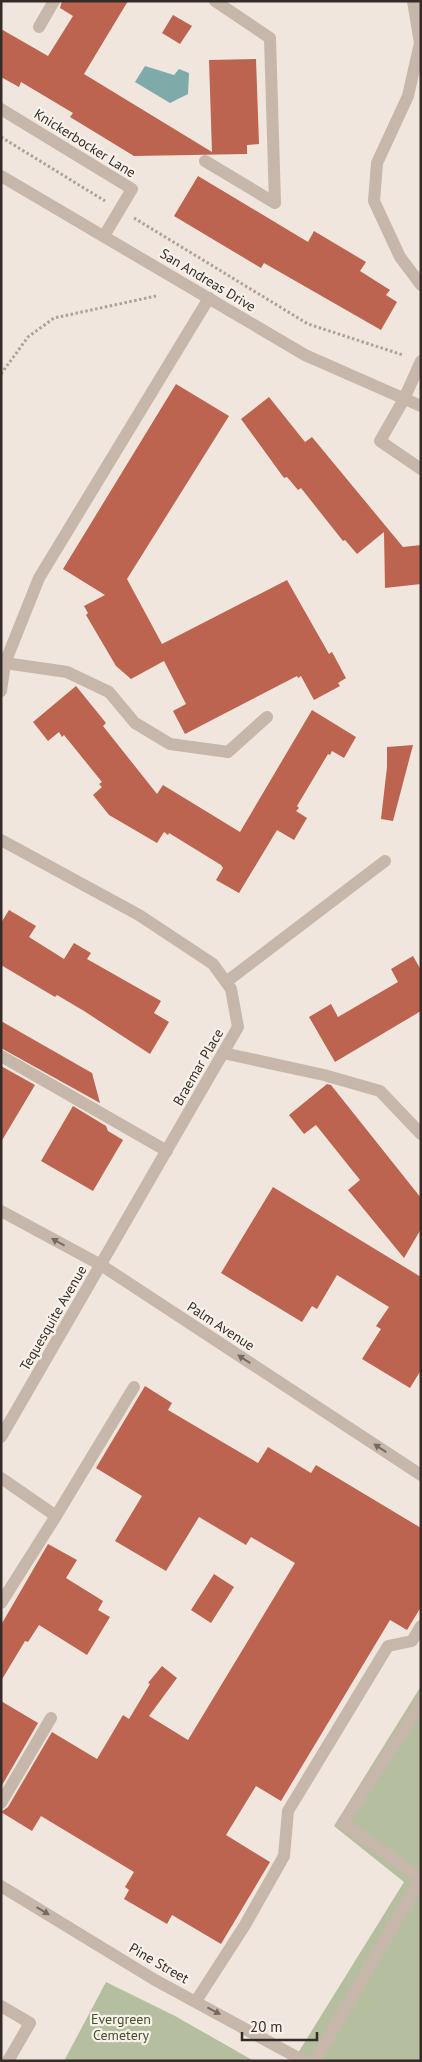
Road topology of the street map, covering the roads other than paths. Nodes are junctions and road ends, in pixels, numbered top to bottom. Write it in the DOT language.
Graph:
graph roads {
  1 [pos="54,1"];
  2 [pos="215,1"];
  3 [pos="413,1"];
  4 [pos="39,27"];
  5 [pos="1,109"];
  6 [pos="205,161"];
  7 [pos="1,176"];
  8 [pos="104,236"];
  9 [pos="421,285"];
  10 [pos="208,298"];
  11 [pos="416,359"];
  12 [pos="404,399"];
  13 [pos="421,406"];
  14 [pos="421,469"];
  15 [pos="5,663"];
  16 [pos="1,691"];
  17 [pos="267,717"];
  18 [pos="1,840"];
  19 [pos="385,861"];
  20 [pos="226,982"];
  21 [pos="224,1053"];
  22 [pos="1,1056"];
  23 [pos="421,1134"];
  24 [pos="167,1151"];
  25 [pos="1,1211"];
  26 [pos="101,1265"];
  27 [pos="134,1387"];
  28 [pos="1,1437"];
  29 [pos="421,1475"];
  30 [pos="1,1478"];
  31 [pos="56,1516"];
  32 [pos="1,1603"];
  33 [pos="421,1626"];
  34 [pos="421,1703"];
  35 [pos="51,1718"];
  36 [pos="1,1803"];
  37 [pos="420,1878"];
  38 [pos="1,1886"];
  39 [pos="196,2001"];
  40 [pos="1,2006"];
  41 [pos="8,2061"];
  42 [pos="304,2061"];
  43 [pos="314,2061"];
  1 -- 4 [label="street"];
  2 -- 6 [label="street"];
  3 -- 9 [label="street"];
  5 -- 8 [label="street, Knickerbocker Lane"];
  7 -- 8 [label="street, San Andreas Drive"];
  8 -- 10 [label="street, San Andreas Drive"];
  10 -- 12 [label="street, San Andreas Drive"];
  10 -- 15 [label="street"];
  11 -- 12 [label="street"];
  12 -- 13 [label="street, San Andreas Drive"];
  12 -- 14 [label="street"];
  15 -- 16 [label="street"];
  15 -- 17 [label="street"];
  18 -- 20 [label="street, Braemar Place"];
  19 -- 20 [label="street"];
  20 -- 21 [label="street, Braemar Place"];
  21 -- 23 [label="street"];
  21 -- 24 [label="street, Braemar Place"];
  22 -- 24 [label="street"];
  24 -- 26 [label="street, Braemar Place"];
  26 -- 25 [label="street, Palm Avenue, one-way"];
  26 -- 28 [label="street, Tequesquite Avenue"];
  29 -- 26 [label="street, Palm Avenue, one-way"];
  27 -- 31 [label="street"];
  30 -- 31 [label="street"];
  31 -- 32 [label="street"];
  33 -- 39 [label="street"];
  34 -- 37 [label="street"];
  35 -- 36 [label="street"];
  37 -- 43 [label="street"];
  38 -- 39 [label="street, Pine Street, one-way"];
  39 -- 42 [label="street, Pine Street, one-way"];
  40 -- 41 [label="street"];
}
